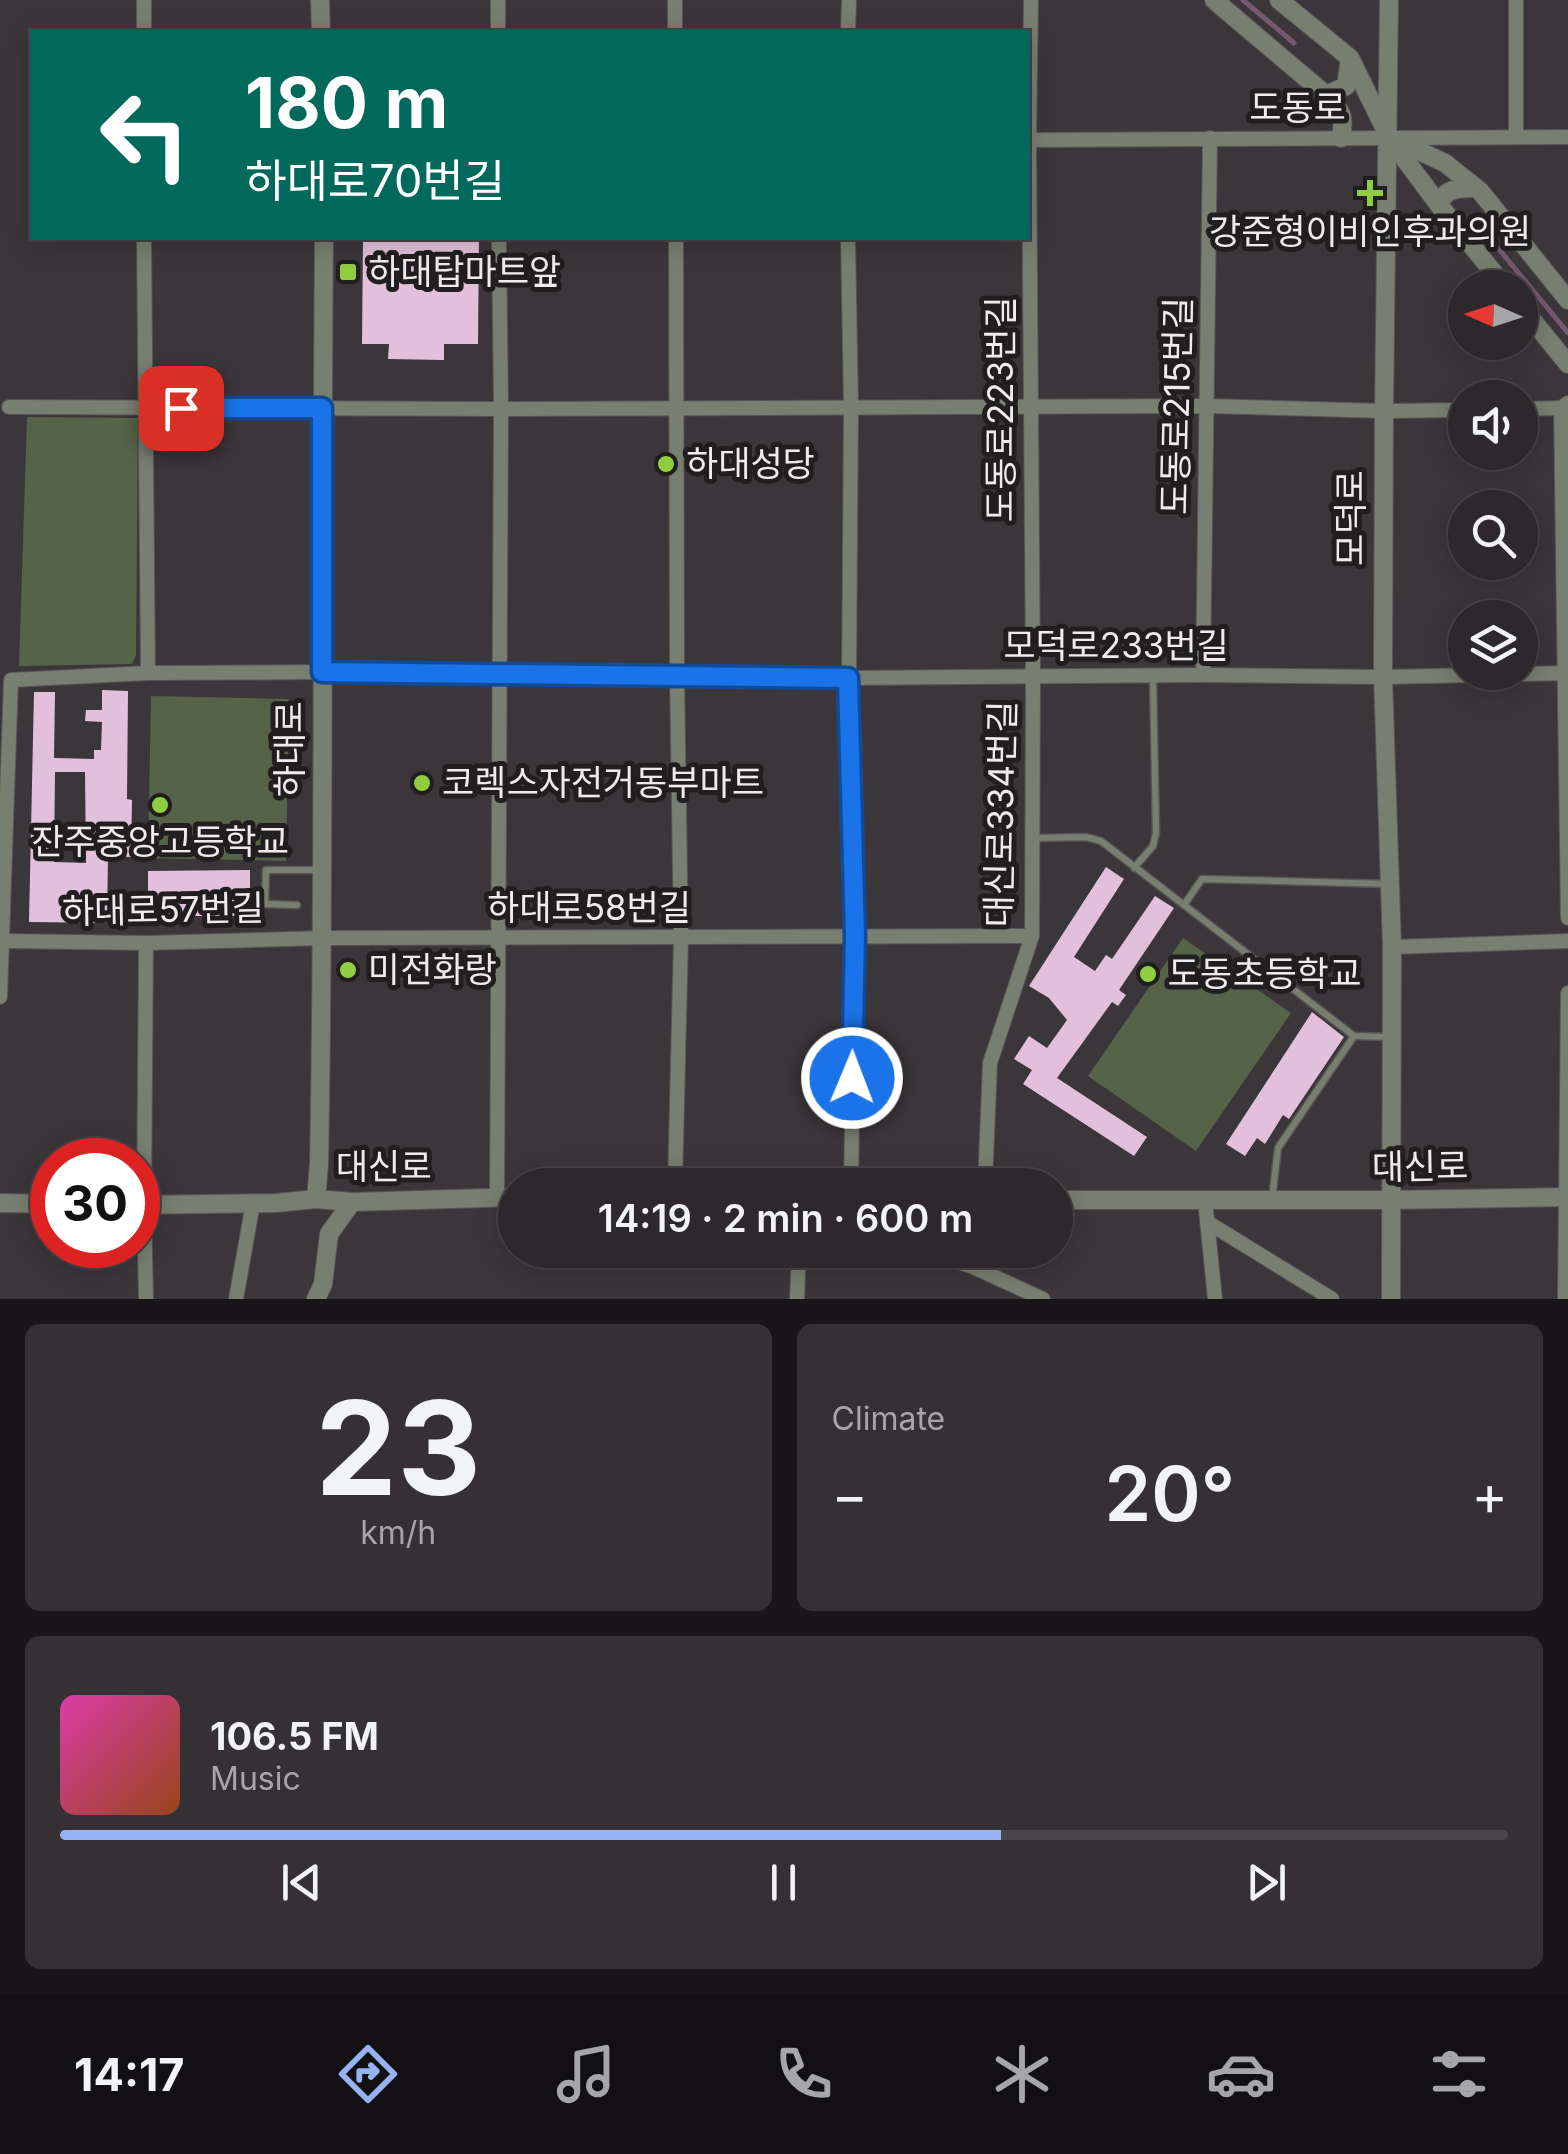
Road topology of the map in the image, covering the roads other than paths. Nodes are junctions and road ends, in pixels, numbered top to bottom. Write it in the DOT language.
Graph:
graph roads {
  1 [pos="144,0"];
  2 [pos="320,0"];
  3 [pos="498,0"];
  4 [pos="675,0"];
  5 [pos="848,0"];
  6 [pos="1031,0"];
  7 [pos="1214,0"];
  8 [pos="1279,0"];
  9 [pos="1390,0"];
  10 [pos="1516,0"];
  11 [pos="144,30"];
  12 [pos="321,30"];
  13 [pos="498,30"];
  14 [pos="675,30"];
  15 [pos="848,30"];
  16 [pos="1030,47"];
  17 [pos="1350,58"];
  18 [pos="1326,95"];
  19 [pos="1388,137"];
  20 [pos="1516,137"];
  21 [pos="1568,137"];
  22 [pos="1210,138"];
  23 [pos="1341,138"];
  24 [pos="1030,140"];
  25 [pos="1476,188"];
  26 [pos="1438,205"];
  27 [pos="144,240"];
  28 [pos="324,240"];
  29 [pos="499,240"];
  30 [pos="676,240"];
  31 [pos="848,240"];
  32 [pos="1029,240"];
  33 [pos="1491,270"];
  34 [pos="1568,300"];
  35 [pos="1538,327"];
  36 [pos="1568,364"];
  37 [pos="851,406"];
  38 [pos="1207,406"];
  39 [pos="1564,406"];
  40 [pos="10,408"];
  41 [pos="146,408"];
  42 [pos="322,408"];
  43 [pos="678,408"];
  44 [pos="1031,408"];
  45 [pos="1538,408"];
  46 [pos="500,409"];
  47 [pos="1448,410"];
  48 [pos="1384,411"];
  49 [pos="322,672"];
  50 [pos="148,673"];
  51 [pos="1566,673"];
  52 [pos="499,674"];
  53 [pos="1154,675"];
  54 [pos="1203,675"];
  55 [pos="677,676"];
  56 [pos="1033,676"];
  57 [pos="1383,677"];
  58 [pos="848,678"];
  59 [pos="1033,838"];
  60 [pos="1134,868"];
  61 [pos="323,870"];
  62 [pos="1391,884"];
  63 [pos="298,905"];
  64 [pos="1184,905"];
  65 [pos="1568,918"];
  66 [pos="855,936"];
  67 [pos="1032,936"];
  68 [pos="324,938"];
  69 [pos="499,938"];
  70 [pos="681,938"];
  71 [pos="1568,941"];
  72 [pos="3,942"];
  73 [pos="146,943"];
  74 [pos="1392,947"];
  75 [pos="1568,993"];
  76 [pos="0,997"];
  77 [pos="1354,1036"];
  78 [pos="1392,1036"];
  79 [pos="142,1138"];
  80 [pos="505,1168"];
  81 [pos="675,1168"];
  82 [pos="851,1168"];
  83 [pos="987,1168"];
  84 [pos="1568,1196"];
  85 [pos="498,1197"];
  86 [pos="316,1200"];
  87 [pos="1073,1200"];
  88 [pos="1206,1200"];
  89 [pos="1272,1200"];
  90 [pos="1390,1200"];
  91 [pos="352,1202"];
  92 [pos="0,1203"];
  93 [pos="253,1203"];
  94 [pos="30,1204"];
  95 [pos="160,1205"];
  96 [pos="1207,1222"];
  97 [pos="144,1268"];
  98 [pos="798,1268"];
  99 [pos="973,1268"];
  100 [pos="146,1299"];
  101 [pos="236,1299"];
  102 [pos="316,1299"];
  103 [pos="796,1299"];
  104 [pos="1043,1299"];
  105 [pos="1215,1299"];
  106 [pos="1332,1299"];
  107 [pos="1391,1299"];
  108 [pos="1565,1299"];
  1 -- 11 [label="street"];
  2 -- 12 [label="street"];
  3 -- 13 [label="street"];
  4 -- 14 [label="street"];
  5 -- 15 [label="street"];
  6 -- 16 [label="street, 도동로223번길"];
  7 -- 18 [label="street"];
  8 -- 17 [label="street"];
  9 -- 19 [label="street, 모덕로"];
  10 -- 20 [label="street"];
  17 -- 18 [label="street"];
  17 -- 19 [label="street"];
  18 -- 23 [label="street"];
  19 -- 20 [label="street, 도동로"];
  19 -- 23 [label="street, 도동로"];
  19 -- 25 [label="street"];
  19 -- 26 [label="street"];
  19 -- 48 [label="street, 모덕로"];
  20 -- 21 [label="street, 도동로"];
  22 -- 23 [label="street, 도동로"];
  22 -- 24 [label="street, 도동로"];
  22 -- 38 [label="street, 도동로215번길"];
  25 -- 26 [label="street"];
  25 -- 34 [label="street"];
  26 -- 33 [label="street"];
  27 -- 41 [label="street"];
  28 -- 42 [label="street, 하대로"];
  29 -- 46 [label="street"];
  30 -- 43 [label="street"];
  31 -- 37 [label="street"];
  32 -- 44 [label="street, 도동로223번길"];
  35 -- 36 [label="street"];
  37 -- 43 [label="street"];
  37 -- 44 [label="street"];
  37 -- 58 [label="street"];
  38 -- 44 [label="street"];
  38 -- 48 [label="street"];
  38 -- 54 [label="street, 도동로215번길"];
  39 -- 45 [label="street"];
  39 -- 51 [label="street"];
  40 -- 41 [label="street"];
  41 -- 42 [label="street"];
  41 -- 50 [label="street"];
  42 -- 46 [label="street"];
  42 -- 49 [label="street, 하대로"];
  43 -- 46 [label="street"];
  43 -- 55 [label="street"];
  44 -- 56 [label="street, 도동로223번길"];
  46 -- 52 [label="street"];
  47 -- 48 [label="street"];
  48 -- 57 [label="street, 모덕로"];
  49 -- 50 [label="street, 모덕로233번길"];
  49 -- 52 [label="street, 모덕로233번길"];
  49 -- 61 [label="street, 하대로"];
  50 -- 72 [label="street, 모덕로233번길"];
  51 -- 57 [label="street, 모덕로233번길"];
  51 -- 65 [label="street"];
  52 -- 55 [label="street, 모덕로233번길"];
  52 -- 69 [label="street"];
  53 -- 54 [label="street, 모덕로233번길"];
  53 -- 56 [label="street, 모덕로233번길"];
  53 -- 60 [label="lane"];
  54 -- 57 [label="street, 모덕로233번길"];
  55 -- 58 [label="street, 모덕로233번길"];
  55 -- 70 [label="street"];
  56 -- 58 [label="street, 모덕로233번길"];
  56 -- 59 [label="street, 대신로334번길"];
  57 -- 62 [label="street, 모덕로"];
  58 -- 66 [label="street"];
  59 -- 60 [label="lane"];
  59 -- 67 [label="street, 대신로334번길"];
  60 -- 64 [label="lane"];
  61 -- 63 [label="lane"];
  61 -- 68 [label="street, 하대로"];
  62 -- 64 [label="lane"];
  62 -- 74 [label="street, 모덕로"];
  64 -- 77 [label="lane"];
  66 -- 67 [label="street, 하대로58번길"];
  66 -- 70 [label="street, 하대로58번길"];
  66 -- 82 [label="street"];
  67 -- 83 [label="street, 대신로334번길"];
  68 -- 69 [label="street, 하대로58번길"];
  68 -- 73 [label="street, 하대로57번길"];
  68 -- 86 [label="street, 하대로"];
  69 -- 70 [label="street, 하대로58번길"];
  69 -- 80 [label="street"];
  70 -- 81 [label="street"];
  71 -- 74 [label="street"];
  72 -- 73 [label="street, 하대로57번길"];
  72 -- 76 [label="street"];
  73 -- 79 [label="street"];
  74 -- 78 [label="street, 모덕로"];
  75 -- 84 [label="street"];
  77 -- 78 [label="lane"];
  77 -- 89 [label="lane"];
  78 -- 90 [label="street, 모덕로"];
  84 -- 90 [label="street, 대신로"];
  84 -- 108 [label="street"];
  85 -- 91 [label="street, 대신로"];
  86 -- 91 [label="street, 대신로"];
  86 -- 93 [label="street, 대신로"];
  87 -- 88 [label="street, 대신로"];
  88 -- 89 [label="street, 대신로"];
  88 -- 96 [label="street"];
  89 -- 90 [label="street, 대신로"];
  90 -- 107 [label="street, 모덕로"];
  91 -- 102 [label="street"];
  92 -- 94 [label="street"];
  93 -- 95 [label="street, 대신로"];
  93 -- 101 [label="street"];
  96 -- 105 [label="street"];
  96 -- 106 [label="street"];
  97 -- 100 [label="street"];
  98 -- 103 [label="street"];
  99 -- 104 [label="street"];
}
